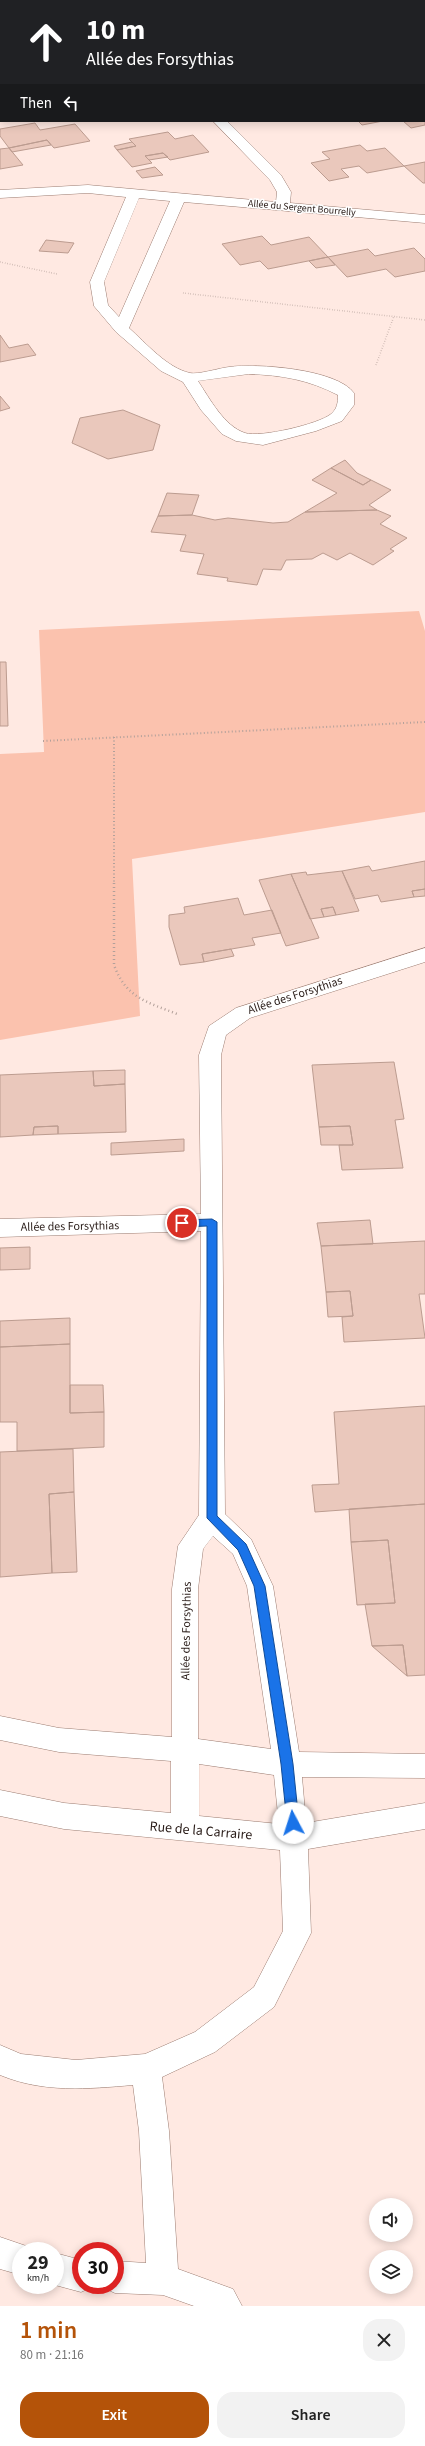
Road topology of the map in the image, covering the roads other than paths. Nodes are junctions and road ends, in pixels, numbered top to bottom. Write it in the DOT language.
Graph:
graph roads {
  1 [pos="221,122"];
  2 [pos="134,193"];
  3 [pos="0,194"];
  4 [pos="179,197"];
  5 [pos="283,205"];
  6 [pos="425,219"];
  7 [pos="121,329"];
  8 [pos="189,379"];
  9 [pos="425,955"];
  10 [pos="212,1222"];
  11 [pos="0,1228"];
  12 [pos="212,1518"];
  13 [pos="0,1728"];
  14 [pos="186,1750"];
  15 [pos="287,1764"];
  16 [pos="425,1766"];
  17 [pos="0,1803"];
  18 [pos="425,1816"];
  19 [pos="185,1829"];
  20 [pos="294,1838"];
  21 [pos="0,2060"];
  22 [pos="146,2068"];
  23 [pos="0,2253"];
  24 [pos="12,2256"];
  25 [pos="124,2277"];
  26 [pos="163,2279"];
  27 [pos="226,2306"];
  1 -- 5 [label="street"];
  2 -- 3 [label="street, Allée du Sergent Bourrelly"];
  2 -- 4 [label="street, Allée du Sergent Bourrelly"];
  2 -- 7 [label="street"];
  4 -- 5 [label="street, Allée du Sergent Bourrelly"];
  4 -- 7 [label="street"];
  5 -- 6 [label="street, Allée du Sergent Bourrelly"];
  7 -- 8 [label="street"];
  8 -- 8 [label="street"];
  9 -- 10 [label="street, Allée des Forsythias"];
  10 -- 11 [label="street, Allée des Forsythias"];
  10 -- 12 [label="street"];
  12 -- 14 [label="street, Allée des Forsythias"];
  12 -- 15 [label="street"];
  13 -- 14 [label="street"];
  14 -- 15 [label="street"];
  14 -- 19 [label="street, Allée des Forsythias"];
  15 -- 16 [label="street"];
  15 -- 20 [label="street"];
  17 -- 19 [label="street, Rue de la Carraire"];
  18 -- 20 [label="street, Rue de la Carraire"];
  19 -- 20 [label="street, Rue de la Carraire"];
  20 -- 22 [label="street"];
  21 -- 22 [label="street"];
  22 -- 26 [label="street"];
  23 -- 24 [label="street"];
  25 -- 26 [label="street"];
  26 -- 27 [label="street"];
}
